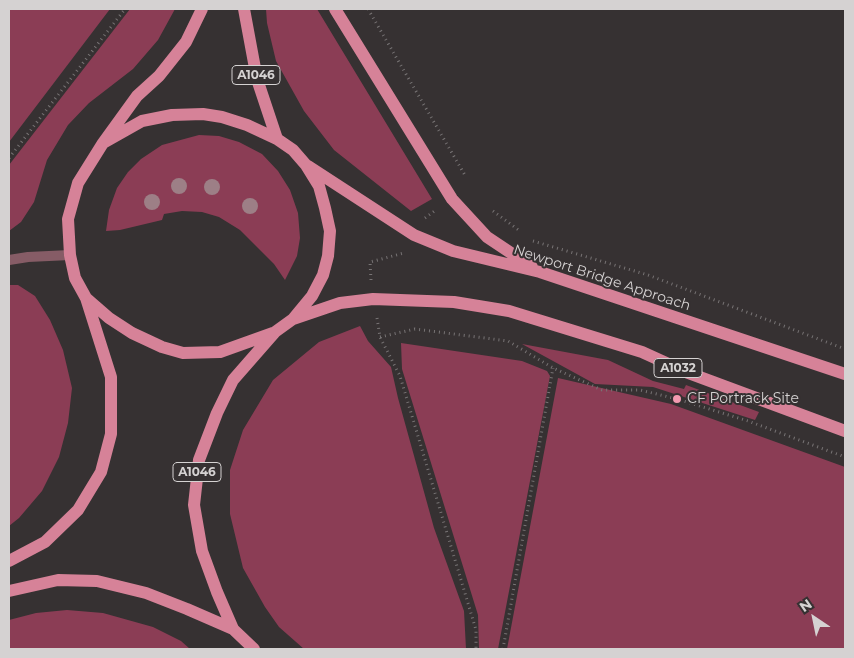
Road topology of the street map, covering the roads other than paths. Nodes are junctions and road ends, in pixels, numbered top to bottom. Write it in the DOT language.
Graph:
graph roads {
  1 [pos="202,9"];
  2 [pos="244,9"];
  3 [pos="335,9"];
  4 [pos="277,139"];
  5 [pos="103,144"];
  6 [pos="306,165"];
  7 [pos="70,255"];
  8 [pos="9,260"];
  9 [pos="540,272"];
  10 [pos="86,298"];
  11 [pos="293,319"];
  12 [pos="275,332"];
  13 [pos="845,374"];
  14 [pos="845,431"];
  15 [pos="9,561"];
  16 [pos="9,590"];
  17 [pos="233,629"];
  18 [pos="254,649"];
  1 -- 5 [label="main road, A1046"];
  2 -- 4 [label="main road, A1046"];
  3 -- 9 [label="main road"];
  4 -- 5 [label="main road, A1046"];
  4 -- 6 [label="main road, A1046"];
  5 -- 7 [label="main road, A1046"];
  6 -- 9 [label="main road, Newport Bridge Approach"];
  6 -- 11 [label="main road, A1046"];
  7 -- 8 [label="lane"];
  7 -- 10 [label="main road, A1046"];
  9 -- 13 [label="main road, Newport Bridge Approach"];
  10 -- 12 [label="main road, A1046"];
  10 -- 15 [label="main road, A1046"];
  11 -- 12 [label="main road, A1046"];
  11 -- 14 [label="main road, A1032"];
  12 -- 17 [label="main road, A1046"];
  16 -- 17 [label="main road, A1046"];
  17 -- 18 [label="main road, A1046"];
}
